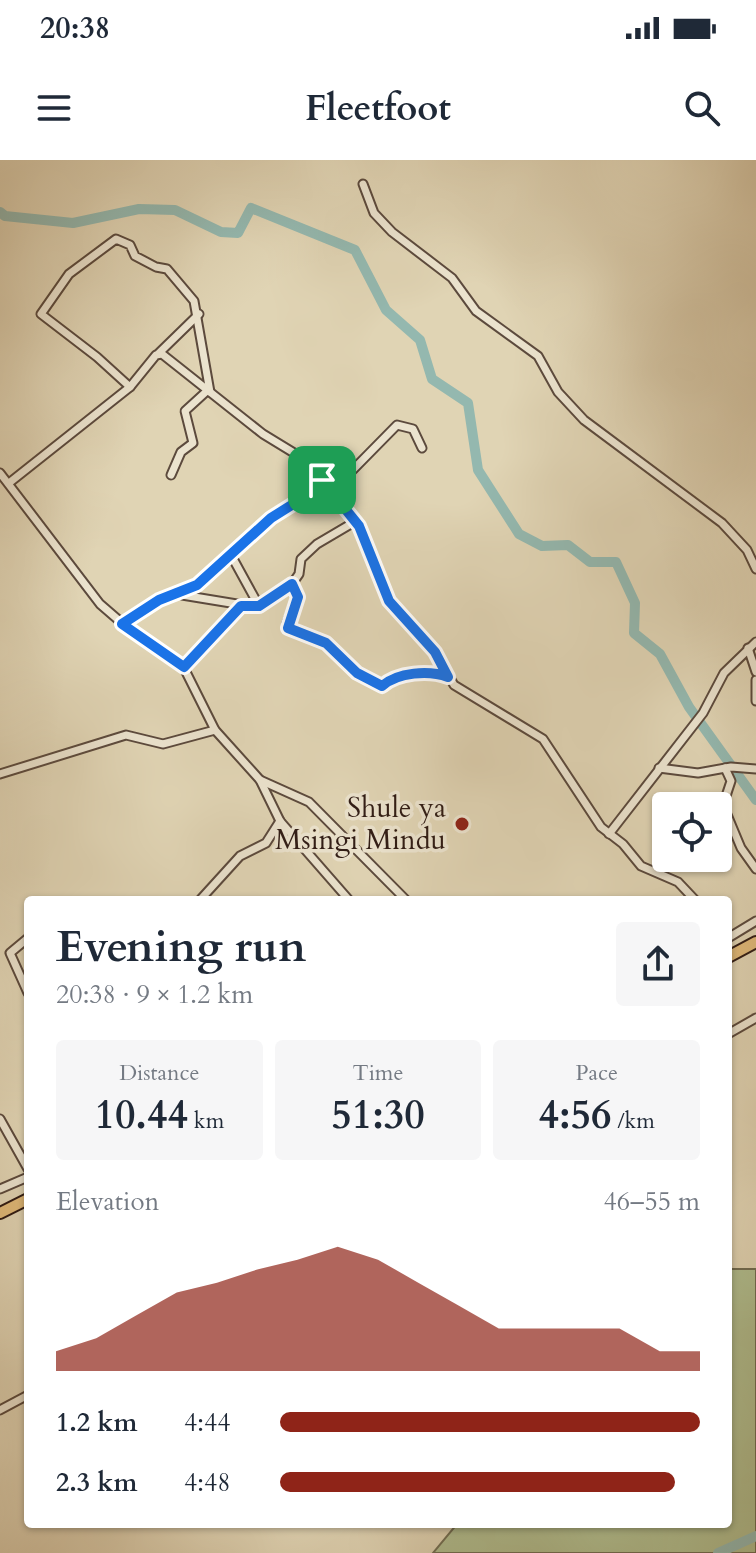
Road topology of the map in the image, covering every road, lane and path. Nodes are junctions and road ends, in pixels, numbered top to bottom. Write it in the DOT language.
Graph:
graph roads {
  1 [pos="363,184"];
  2 [pos="199,314"];
  3 [pos="159,353"];
  4 [pos="130,387"];
  5 [pos="209,391"];
  6 [pos="422,448"];
  7 [pos="0,473"];
  8 [pos="171,475"];
  9 [pos="322,480"];
  10 [pos="9,483"];
  11 [pos="333,490"];
  12 [pos="356,521"];
  13 [pos="231,555"];
  14 [pos="756,569"];
  15 [pos="292,584"];
  16 [pos="180,595"];
  17 [pos="243,605"];
  18 [pos="259,606"];
  19 [pos="122,624"];
  20 [pos="756,642"];
  21 [pos="748,648"];
  22 [pos="184,667"];
  23 [pos="756,672"];
  24 [pos="448,677"];
  25 [pos="756,680"];
  26 [pos="756,701"];
  27 [pos="215,730"];
  28 [pos="659,768"];
  29 [pos="725,768"];
  30 [pos="756,769"];
  31 [pos="0,774"];
  32 [pos="260,780"];
  33 [pos="280,821"];
  34 [pos="609,834"];
  35 [pos="756,869"];
  36 [pos="204,896"];
  37 [pos="346,896"];
  38 [pos="402,896"];
  39 [pos="691,896"];
  40 [pos="756,921"];
  41 [pos="732,936"];
  42 [pos="24,940"];
  43 [pos="756,942"];
  44 [pos="732,954"];
  45 [pos="24,985"];
  46 [pos="756,1018"];
  47 [pos="732,1032"];
  48 [pos="0,1119"];
  49 [pos="24,1162"];
  50 [pos="24,1179"];
  51 [pos="0,1189"];
  52 [pos="24,1201"];
  53 [pos="0,1213"];
  54 [pos="24,1397"];
  55 [pos="0,1410"];
  1 -- 14 [label="street"];
  2 -- 3 [label="street"];
  2 -- 4 [label="street"];
  2 -- 5 [label="street"];
  3 -- 4 [label="street"];
  3 -- 5 [label="street"];
  4 -- 10 [label="street"];
  5 -- 8 [label="street"];
  5 -- 9 [label="street"];
  6 -- 11 [label="street"];
  7 -- 10 [label="street"];
  9 -- 11 [label="street"];
  9 -- 13 [label="street"];
  10 -- 19 [label="street"];
  11 -- 12 [label="street"];
  12 -- 15 [label="street"];
  12 -- 24 [label="street"];
  13 -- 16 [label="street"];
  13 -- 18 [label="street"];
  15 -- 18 [label="street"];
  15 -- 24 [label="street"];
  16 -- 17 [label="street"];
  16 -- 19 [label="street"];
  17 -- 18 [label="street"];
  17 -- 22 [label="street"];
  19 -- 22 [label="street"];
  20 -- 21 [label="street"];
  21 -- 23 [label="street"];
  21 -- 28 [label="street"];
  22 -- 27 [label="street"];
  24 -- 34 [label="street"];
  25 -- 26 [label="street"];
  27 -- 31 [label="street"];
  27 -- 32 [label="street"];
  28 -- 29 [label="street"];
  28 -- 34 [label="street"];
  29 -- 30 [label="street"];
  29 -- 35 [label="street"];
  32 -- 33 [label="street"];
  32 -- 38 [label="street"];
  33 -- 36 [label="street"];
  33 -- 37 [label="street"];
  34 -- 39 [label="street"];
  40 -- 41 [label="street"];
  42 -- 45 [label="street"];
  43 -- 44 [label="highway"];
  46 -- 47 [label="street"];
  48 -- 49 [label="street"];
  50 -- 51 [label="street"];
  52 -- 53 [label="highway"];
  54 -- 55 [label="street"];
}
